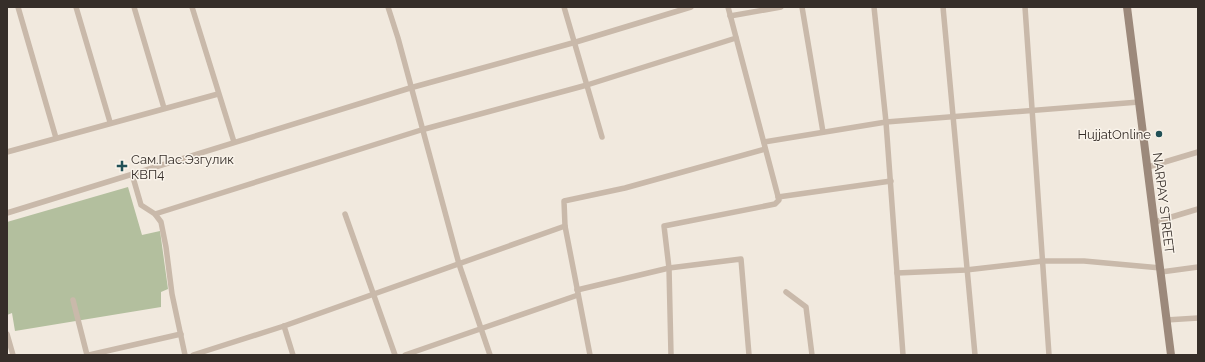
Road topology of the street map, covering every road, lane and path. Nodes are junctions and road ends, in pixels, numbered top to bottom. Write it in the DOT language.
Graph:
graph roads {
  1 [pos="18,7"];
  2 [pos="76,7"];
  3 [pos="134,7"];
  4 [pos="192,7"];
  5 [pos="388,7"];
  6 [pos="564,7"];
  7 [pos="691,7"];
  8 [pos="728,7"];
  9 [pos="782,7"];
  10 [pos="802,7"];
  11 [pos="874,7"];
  12 [pos="943,7"];
  13 [pos="1025,7"];
  14 [pos="1127,7"];
  15 [pos="730,16"];
  16 [pos="736,38"];
  17 [pos="576,42"];
  18 [pos="587,84"];
  19 [pos="410,88"];
  20 [pos="218,94"];
  21 [pos="1139,102"];
  22 [pos="164,108"];
  23 [pos="1031,110"];
  24 [pos="952,116"];
  25 [pos="110,122"];
  26 [pos="886,122"];
  27 [pos="421,130"];
  28 [pos="823,132"];
  29 [pos="602,137"];
  30 [pos="56,138"];
  31 [pos="234,142"];
  32 [pos="764,146"];
  33 [pos="7,152"];
  34 [pos="1198,152"];
  35 [pos="1148,167"];
  36 [pos="132,174"];
  37 [pos="891,181"];
  38 [pos="778,197"];
  39 [pos="1198,209"];
  40 [pos="7,213"];
  41 [pos="155,214"];
  42 [pos="345,214"];
  43 [pos="1154,222"];
  44 [pos="565,226"];
  45 [pos="1043,261"];
  46 [pos="459,264"];
  47 [pos="1198,267"];
  48 [pos="669,268"];
  49 [pos="966,270"];
  50 [pos="1161,270"];
  51 [pos="897,273"];
  52 [pos="578,292"];
  53 [pos="786,292"];
  54 [pos="373,294"];
  55 [pos="73,300"];
  56 [pos="1198,318"];
  57 [pos="1166,320"];
  58 [pos="284,326"];
  59 [pos="481,328"];
  60 [pos="7,334"];
  61 [pos="181,334"];
  62 [pos="14,355"];
  63 [pos="88,355"];
  64 [pos="186,355"];
  65 [pos="193,355"];
  66 [pos="293,355"];
  67 [pos="395,355"];
  68 [pos="405,355"];
  69 [pos="490,355"];
  70 [pos="590,355"];
  71 [pos="671,355"];
  72 [pos="749,355"];
  73 [pos="812,355"];
  74 [pos="903,355"];
  75 [pos="975,355"];
  76 [pos="1049,355"];
  77 [pos="1171,355"];
  1 -- 30 [label="street"];
  2 -- 25 [label="street"];
  3 -- 22 [label="street"];
  4 -- 20 [label="street"];
  5 -- 19 [label="street"];
  6 -- 17 [label="street"];
  7 -- 17 [label="street"];
  8 -- 15 [label="street"];
  9 -- 15 [label="street"];
  10 -- 28 [label="street"];
  11 -- 26 [label="street"];
  12 -- 24 [label="street"];
  13 -- 23 [label="street"];
  14 -- 21 [label="main road, NARPAY STREET"];
  15 -- 16 [label="street"];
  16 -- 18 [label="street"];
  16 -- 32 [label="street"];
  17 -- 18 [label="street"];
  17 -- 19 [label="street"];
  18 -- 27 [label="street"];
  18 -- 29 [label="street"];
  19 -- 27 [label="street"];
  19 -- 31 [label="street"];
  20 -- 22 [label="street"];
  20 -- 31 [label="street"];
  21 -- 23 [label="street"];
  21 -- 35 [label="main road, NARPAY STREET"];
  22 -- 25 [label="street"];
  23 -- 24 [label="street"];
  23 -- 45 [label="street"];
  24 -- 26 [label="street"];
  24 -- 49 [label="street"];
  25 -- 30 [label="street"];
  26 -- 28 [label="street"];
  26 -- 37 [label="street"];
  27 -- 41 [label="street"];
  27 -- 46 [label="street"];
  28 -- 32 [label="street"];
  30 -- 33 [label="street"];
  31 -- 36 [label="street"];
  32 -- 38 [label="street"];
  32 -- 44 [label="street"];
  34 -- 35 [label="street"];
  35 -- 43 [label="main road, NARPAY STREET"];
  36 -- 40 [label="street"];
  36 -- 41 [label="street"];
  37 -- 38 [label="street"];
  37 -- 51 [label="street"];
  38 -- 48 [label="street"];
  39 -- 43 [label="street"];
  41 -- 61 [label="street"];
  42 -- 54 [label="street"];
  43 -- 50 [label="main road, NARPAY STREET"];
  44 -- 46 [label="street"];
  44 -- 52 [label="street"];
  45 -- 49 [label="street"];
  45 -- 50 [label="street"];
  45 -- 76 [label="street"];
  46 -- 54 [label="street"];
  46 -- 59 [label="street"];
  47 -- 50 [label="street"];
  48 -- 52 [label="street"];
  48 -- 71 [label="street"];
  48 -- 72 [label="street"];
  49 -- 51 [label="street"];
  49 -- 75 [label="street"];
  50 -- 57 [label="main road, NARPAY STREET"];
  51 -- 74 [label="street"];
  52 -- 59 [label="street"];
  52 -- 70 [label="street"];
  53 -- 73 [label="street"];
  54 -- 58 [label="street"];
  54 -- 67 [label="street"];
  55 -- 63 [label="street"];
  56 -- 57 [label="street"];
  57 -- 77 [label="main road, NARPAY STREET"];
  58 -- 65 [label="street"];
  58 -- 66 [label="street"];
  59 -- 68 [label="street"];
  59 -- 69 [label="street"];
  60 -- 62 [label="street"];
  61 -- 63 [label="street"];
  61 -- 64 [label="street"];
}
